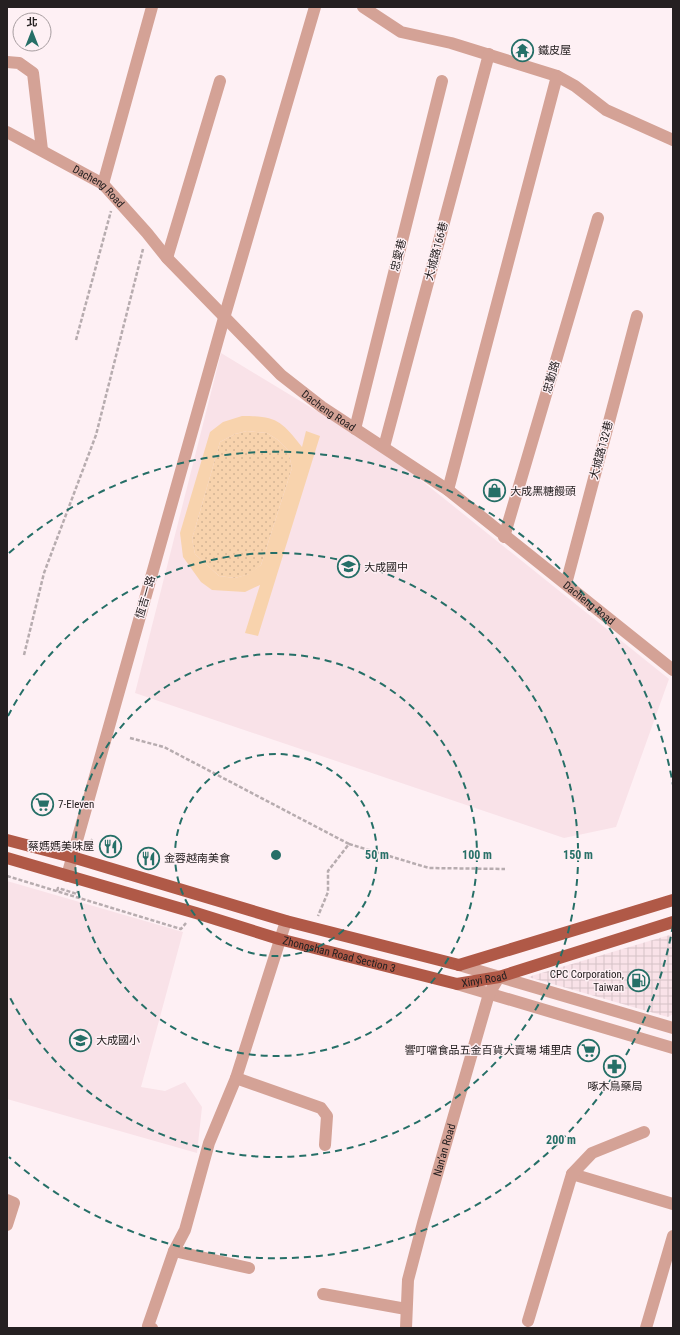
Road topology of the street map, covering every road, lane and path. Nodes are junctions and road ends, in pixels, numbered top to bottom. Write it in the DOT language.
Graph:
graph roads {
  1 [pos="152,7"];
  2 [pos="314,7"];
  3 [pos="363,7"];
  4 [pos="488,54"];
  5 [pos="7,62"];
  6 [pos="557,76"];
  7 [pos="220,81"];
  8 [pos="442,81"];
  9 [pos="7,132"];
  10 [pos="673,140"];
  11 [pos="42,150"];
  12 [pos="103,184"];
  13 [pos="116,197"];
  14 [pos="598,218"];
  15 [pos="148,233"];
  16 [pos="166,258"];
  17 [pos="637,316"];
  18 [pos="224,318"];
  19 [pos="76,340"];
  20 [pos="355,429"];
  21 [pos="384,447"];
  22 [pos="448,490"];
  23 [pos="504,537"];
  24 [pos="566,584"];
  25 [pos="24,655"];
  26 [pos="673,670"];
  27 [pos="130,738"];
  28 [pos="7,840"];
  29 [pos="349,844"];
  30 [pos="72,856"];
  31 [pos="7,858"];
  32 [pos="505,869"];
  33 [pos="7,876"];
  34 [pos="67,876"];
  35 [pos="57,891"];
  36 [pos="77,894"];
  37 [pos="673,900"];
  38 [pos="196,913"];
  39 [pos="286,921"];
  40 [pos="673,922"];
  41 [pos="313,928"];
  42 [pos="280,939"];
  43 [pos="459,965"];
  44 [pos="499,977"];
  45 [pos="457,984"];
  46 [pos="489,994"];
  47 [pos="673,1028"];
  48 [pos="673,1048"];
  49 [pos="236,1078"];
  50 [pos="644,1132"];
  51 [pos="325,1145"];
  52 [pos="572,1174"];
  53 [pos="7,1200"];
  54 [pos="673,1204"];
  55 [pos="7,1225"];
  56 [pos="673,1236"];
  57 [pos="174,1251"];
  58 [pos="249,1268"];
  59 [pos="323,1294"];
  60 [pos="406,1310"];
  61 [pos="528,1321"];
  62 [pos="152,1328"];
  63 [pos="406,1328"];
  64 [pos="646,1328"];
  1 -- 12 [label="street"];
  2 -- 18 [label="street, 恆吉一路"];
  3 -- 4 [label="street"];
  4 -- 6 [label="street"];
  4 -- 21 [label="street, 大城路166巷"];
  5 -- 11 [label="street"];
  6 -- 10 [label="street"];
  6 -- 22 [label="street"];
  7 -- 16 [label="street"];
  8 -- 20 [label="street, 忠愛巷"];
  9 -- 11 [label="street, Dacheng Road"];
  11 -- 12 [label="street, Dacheng Road"];
  12 -- 13 [label="street, Dacheng Road"];
  13 -- 15 [label="street, Dacheng Road"];
  13 -- 19 [label="path"];
  14 -- 23 [label="street, 忠勤路"];
  15 -- 16 [label="street, Dacheng Road"];
  15 -- 25 [label="path"];
  16 -- 18 [label="street, Dacheng Road"];
  17 -- 24 [label="street, 大城路132巷"];
  18 -- 20 [label="street, Dacheng Road"];
  18 -- 30 [label="street, 恆吉一路"];
  20 -- 21 [label="street, Dacheng Road"];
  21 -- 22 [label="street, Dacheng Road"];
  22 -- 23 [label="street, Dacheng Road"];
  23 -- 24 [label="street, Dacheng Road"];
  24 -- 26 [label="street, Dacheng Road"];
  27 -- 29 [label="path"];
  28 -- 30 [label="main road, Zhongshan Road Section 3"];
  29 -- 32 [label="path"];
  29 -- 41 [label="path"];
  30 -- 34 [label="street, 恆吉一路"];
  30 -- 39 [label="main road, Zhongshan Road Section 3"];
  31 -- 34 [label="main road, Zhongshan Road Section 3"];
  33 -- 35 [label="path"];
  34 -- 38 [label="main road, Zhongshan Road Section 3"];
  35 -- 36 [label="path"];
  35 -- 38 [label="path"];
  37 -- 43 [label="main road, Xinyi Road"];
  38 -- 42 [label="main road, Zhongshan Road Section 3"];
  39 -- 41 [label="main road, Zhongshan Road Section 3"];
  39 -- 42 [label="street"];
  40 -- 44 [label="main road, Xinyi Road"];
  41 -- 43 [label="main road, Zhongshan Road Section 3"];
  42 -- 45 [label="main road, Zhongshan Road Section 3"];
  42 -- 49 [label="street"];
  43 -- 44 [label="street, Zhongshan Road Section 3"];
  43 -- 45 [label="main road, Xinyi Road"];
  44 -- 45 [label="main road, Xinyi Road"];
  44 -- 46 [label="street, Nan’an Road"];
  44 -- 47 [label="street, Zhongshan Road Section 3"];
  45 -- 46 [label="street, Zhongshan Road Section 3"];
  46 -- 48 [label="street, Zhongshan Road Section 3"];
  46 -- 60 [label="street, Nan’an Road"];
  49 -- 51 [label="street"];
  49 -- 57 [label="street"];
  50 -- 52 [label="street"];
  52 -- 54 [label="street"];
  52 -- 61 [label="street"];
  53 -- 55 [label="street"];
  56 -- 64 [label="street"];
  57 -- 58 [label="street"];
  57 -- 62 [label="street"];
  59 -- 60 [label="street"];
  60 -- 63 [label="street, Nan’an Road"];
}
